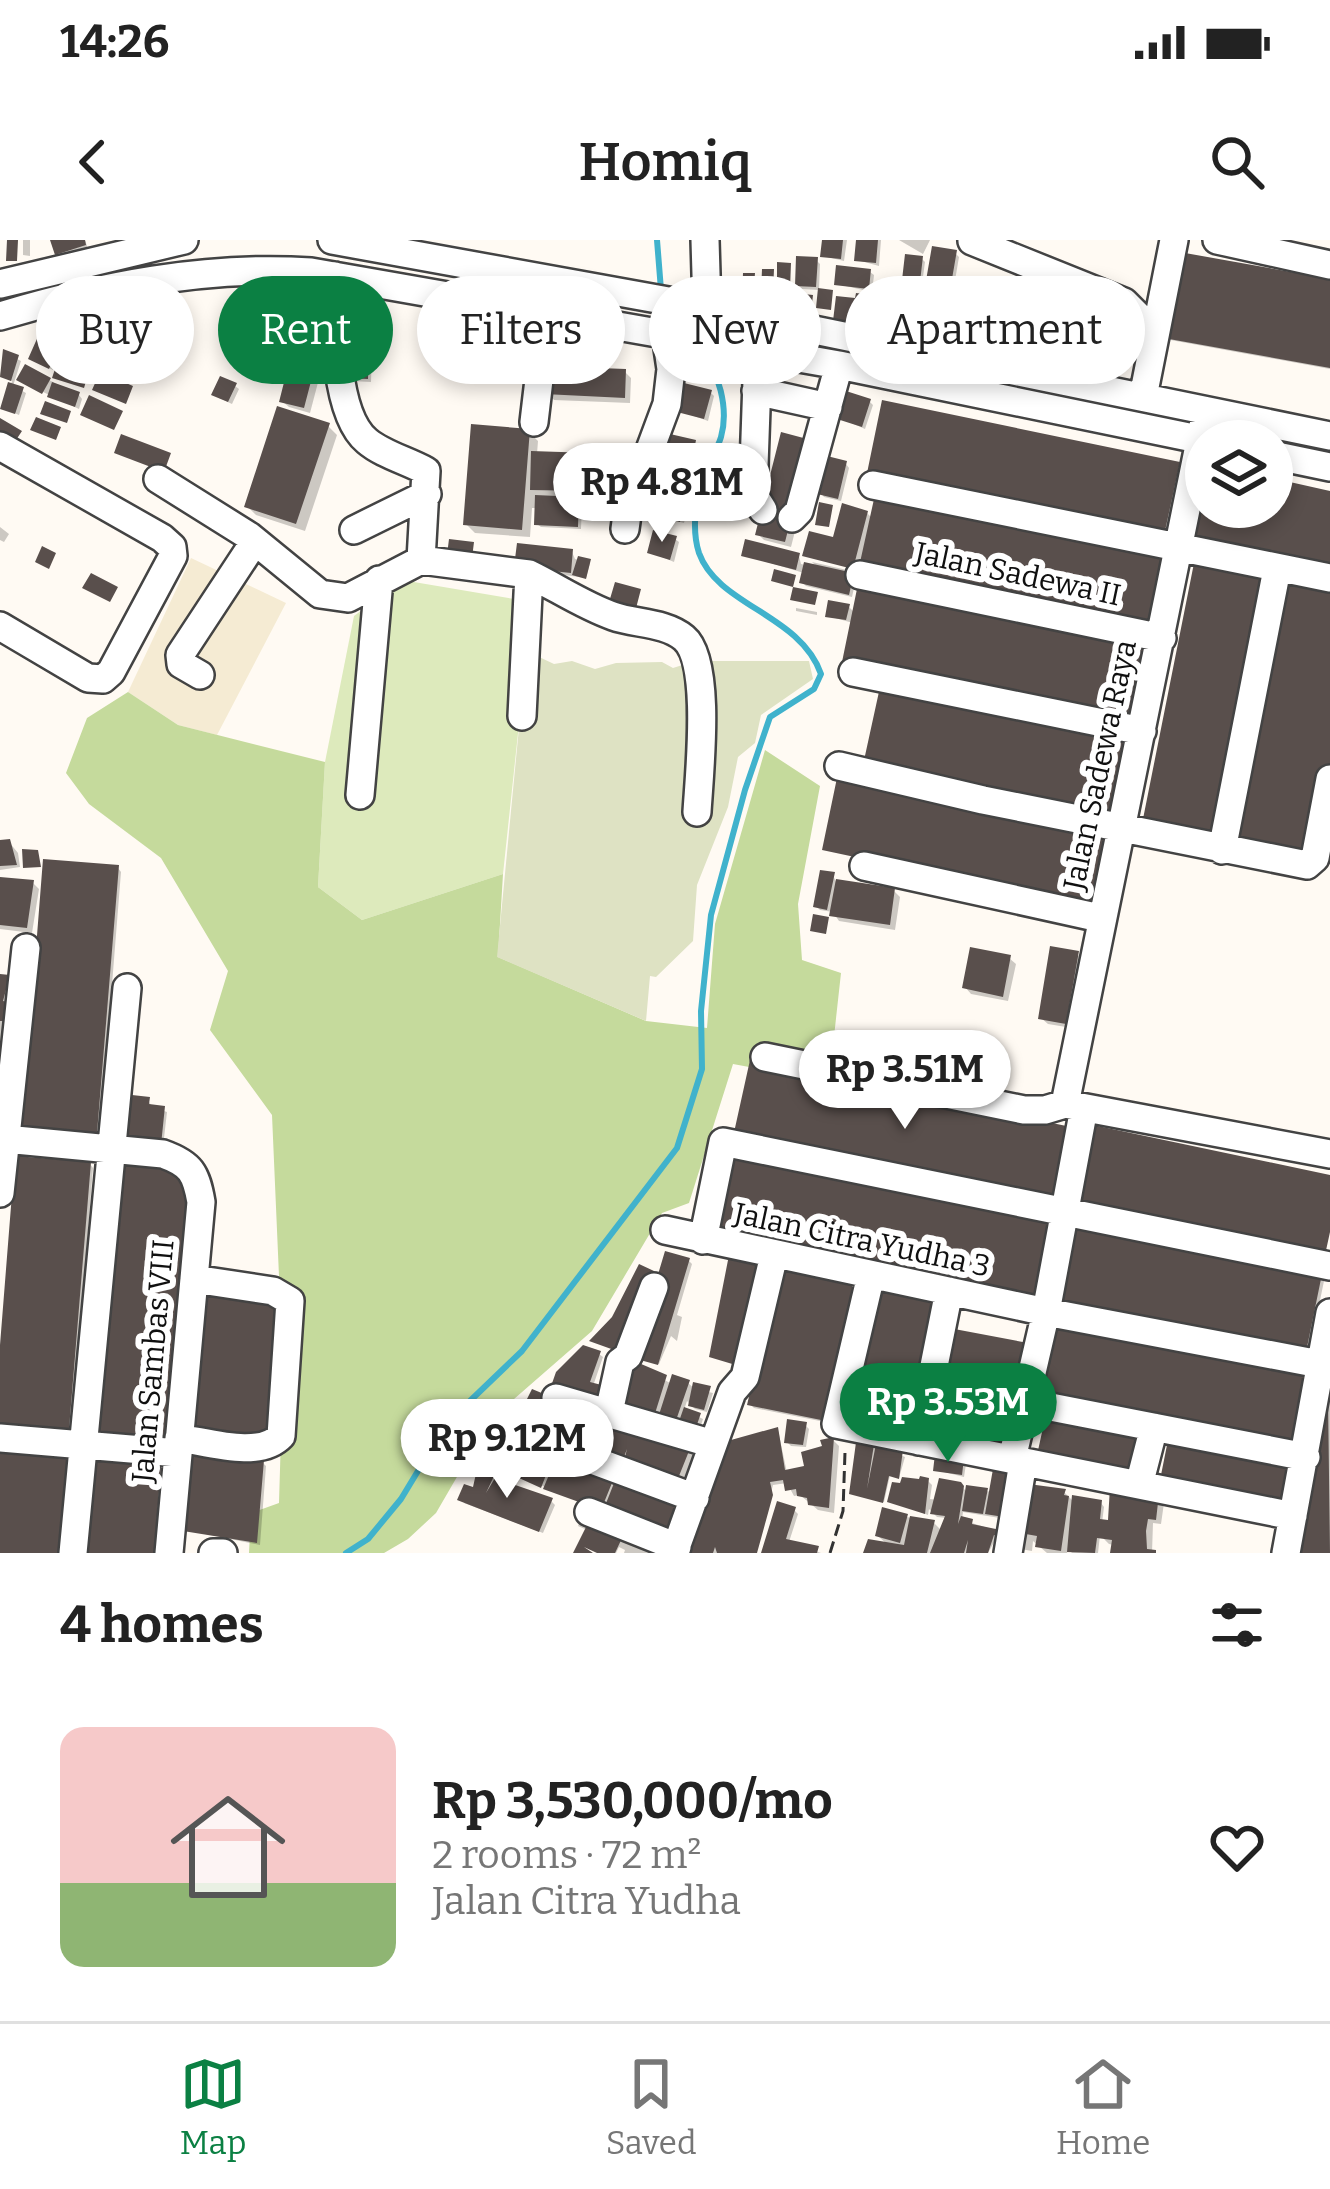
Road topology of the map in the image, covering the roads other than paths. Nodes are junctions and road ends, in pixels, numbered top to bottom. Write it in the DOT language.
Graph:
graph roads {
  1 [pos="184,240"];
  2 [pos="322,240"];
  3 [pos="332,240"];
  4 [pos="705,240"];
  5 [pos="1174,240"];
  6 [pos="1217,240"];
  7 [pos="972,241"];
  8 [pos="122,247"];
  9 [pos="464,252"];
  10 [pos="1326,256"];
  11 [pos="323,274"];
  12 [pos="171,276"];
  13 [pos="702,276"];
  14 [pos="0,284"];
  15 [pos="417,290"];
  16 [pos="649,298"];
  17 [pos="36,307"];
  18 [pos="0,316"];
  19 [pos="1154,332"];
  20 [pos="821,333"];
  21 [pos="821,362"];
  22 [pos="839,365"];
  23 [pos="538,384"];
  24 [pos="669,384"];
  25 [pos="756,384"];
  26 [pos="756,391"];
  27 [pos="1143,397"];
  28 [pos="828,406"];
  29 [pos="1206,410"];
  30 [pos="1205,420"];
  31 [pos="534,422"];
  32 [pos="1185,436"];
  33 [pos="1330,436"];
  34 [pos="0,446"];
  35 [pos="1293,459"];
  36 [pos="1330,467"];
  37 [pos="158,479"];
  38 [pos="873,485"];
  39 [pos="427,494"];
  40 [pos="763,510"];
  41 [pos="792,518"];
  42 [pos="1185,519"];
  43 [pos="625,529"];
  44 [pos="354,530"];
  45 [pos="255,541"];
  46 [pos="1178,548"];
  47 [pos="421,560"];
  48 [pos="1277,568"];
  49 [pos="529,574"];
  50 [pos="860,574"];
  51 [pos="1330,578"];
  52 [pos="380,580"];
  53 [pos="0,626"];
  54 [pos="1162,638"];
  55 [pos="853,672"];
  56 [pos="200,675"];
  57 [pos="522,716"];
  58 [pos="1142,731"];
  59 [pos="839,766"];
  60 [pos="1330,778"];
  61 [pos="360,795"];
  62 [pos="697,812"];
  63 [pos="1120,827"];
  64 [pos="1222,850"];
  65 [pos="864,866"];
  66 [pos="1100,918"];
  67 [pos="26,948"];
  68 [pos="128,988"];
  69 [pos="765,1057"];
  70 [pos="1074,1106"];
  71 [pos="4,1108"];
  72 [pos="5,1138"];
  73 [pos="110,1147"];
  74 [pos="1330,1154"];
  75 [pos="0,1193"];
  76 [pos="1065,1211"];
  77 [pos="665,1229"];
  78 [pos="704,1240"];
  79 [pos="774,1255"];
  80 [pos="1330,1266"];
  81 [pos="871,1275"];
  82 [pos="194,1279"];
  83 [pos="654,1287"];
  84 [pos="949,1292"];
  85 [pos="1046,1312"];
  86 [pos="1330,1313"];
  87 [pos="1325,1365"];
  88 [pos="556,1397"];
  89 [pos="1025,1402"];
  90 [pos="610,1412"];
  91 [pos="1154,1427"];
  92 [pos="0,1438"];
  93 [pos="541,1441"];
  94 [pos="919,1441"];
  95 [pos="713,1444"];
  96 [pos="178,1446"];
  97 [pos="85,1448"];
  98 [pos="1306,1457"];
  99 [pos="1017,1461"];
  100 [pos="1139,1485"];
  101 [pos="695,1498"];
  102 [pos="589,1512"];
  103 [pos="1293,1516"];
  104 [pos="675,1550"];
  105 [pos="73,1553"];
  106 [pos="169,1553"];
  107 [pos="213,1553"];
  108 [pos="223,1553"];
  109 [pos="1008,1553"];
  110 [pos="1286,1553"];
  1 -- 8 [label="street"];
  2 -- 11 [label="street"];
  3 -- 9 [label="street"];
  4 -- 13 [label="street"];
  5 -- 19 [label="street"];
  6 -- 10 [label="street"];
  7 -- 19 [label="street"];
  8 -- 14 [label="street"];
  9 -- 16 [label="street"];
  11 -- 12 [label="street"];
  11 -- 15 [label="street"];
  11 -- 39 [label="street"];
  17 -- 18 [label="street"];
  19 -- 27 [label="street"];
  20 -- 27 [label="street"];
  21 -- 22 [label="street"];
  22 -- 28 [label="street"];
  22 -- 32 [label="street"];
  23 -- 31 [label="street"];
  24 -- 43 [label="street"];
  25 -- 26 [label="street"];
  26 -- 28 [label="street"];
  26 -- 40 [label="street"];
  27 -- 29 [label="street"];
  28 -- 41 [label="street"];
  29 -- 30 [label="street, Jalan Sadewa Raya"];
  29 -- 33 [label="street"];
  34 -- 53 [label="street"];
  35 -- 36 [label="street"];
  37 -- 45 [label="street"];
  38 -- 46 [label="street"];
  39 -- 44 [label="street"];
  39 -- 47 [label="street"];
  42 -- 46 [label="street, Jalan Sadewa Raya"];
  45 -- 52 [label="street"];
  45 -- 56 [label="street"];
  46 -- 48 [label="street"];
  46 -- 54 [label="street, Jalan Sadewa Raya"];
  47 -- 49 [label="street"];
  47 -- 52 [label="street"];
  48 -- 51 [label="street"];
  48 -- 64 [label="street"];
  49 -- 57 [label="street"];
  49 -- 62 [label="street"];
  50 -- 54 [label="street, Jalan Sadewa II"];
  52 -- 61 [label="street"];
  54 -- 58 [label="street, Jalan Sadewa Raya"];
  55 -- 58 [label="street"];
  58 -- 63 [label="street, Jalan Sadewa Raya"];
  59 -- 63 [label="street"];
  60 -- 64 [label="street"];
  63 -- 64 [label="street"];
  63 -- 66 [label="street, Jalan Sadewa Raya"];
  65 -- 66 [label="street"];
  66 -- 70 [label="street, Jalan Sadewa Raya"];
  67 -- 71 [label="street"];
  68 -- 73 [label="street"];
  69 -- 70 [label="street"];
  70 -- 74 [label="street"];
  70 -- 76 [label="street, Jalan Sadewa Raya"];
  71 -- 72 [label="street"];
  72 -- 73 [label="street"];
  72 -- 75 [label="street"];
  73 -- 82 [label="street, Jalan Sambas VIII"];
  73 -- 97 [label="street"];
  76 -- 78 [label="street"];
  76 -- 80 [label="street"];
  76 -- 85 [label="street, Jalan Sadewa Raya"];
  77 -- 78 [label="street, Jalan Citra Yudha 3"];
  78 -- 79 [label="street, Jalan Citra Yudha 3"];
  79 -- 81 [label="street, Jalan Citra Yudha 3"];
  79 -- 95 [label="street"];
  81 -- 84 [label="street, Jalan Citra Yudha 3"];
  81 -- 94 [label="street"];
  82 -- 96 [label="street, Jalan Sambas VIII"];
  82 -- 96 [label="street"];
  83 -- 90 [label="street"];
  84 -- 85 [label="street, Jalan Citra Yudha 3"];
  84 -- 94 [label="street"];
  85 -- 87 [label="street, Jalan Citra Yudha 3"];
  85 -- 89 [label="street, Jalan Sadewa Raya"];
  86 -- 87 [label="street"];
  87 -- 98 [label="street"];
  88 -- 90 [label="street"];
  89 -- 91 [label="street"];
  89 -- 99 [label="street, Jalan Sadewa Raya"];
  90 -- 95 [label="street"];
  91 -- 98 [label="street"];
  91 -- 100 [label="street"];
  92 -- 97 [label="street"];
  93 -- 101 [label="street"];
  94 -- 99 [label="street"];
  95 -- 101 [label="street"];
  96 -- 97 [label="street"];
  96 -- 106 [label="street, Jalan Sambas VIII"];
  97 -- 105 [label="street"];
  98 -- 103 [label="street"];
  99 -- 100 [label="street"];
  99 -- 109 [label="street, Jalan Sadewa Raya"];
  100 -- 103 [label="street"];
  101 -- 104 [label="street"];
  102 -- 104 [label="street"];
  103 -- 110 [label="street"];
  107 -- 108 [label="street"];
}
